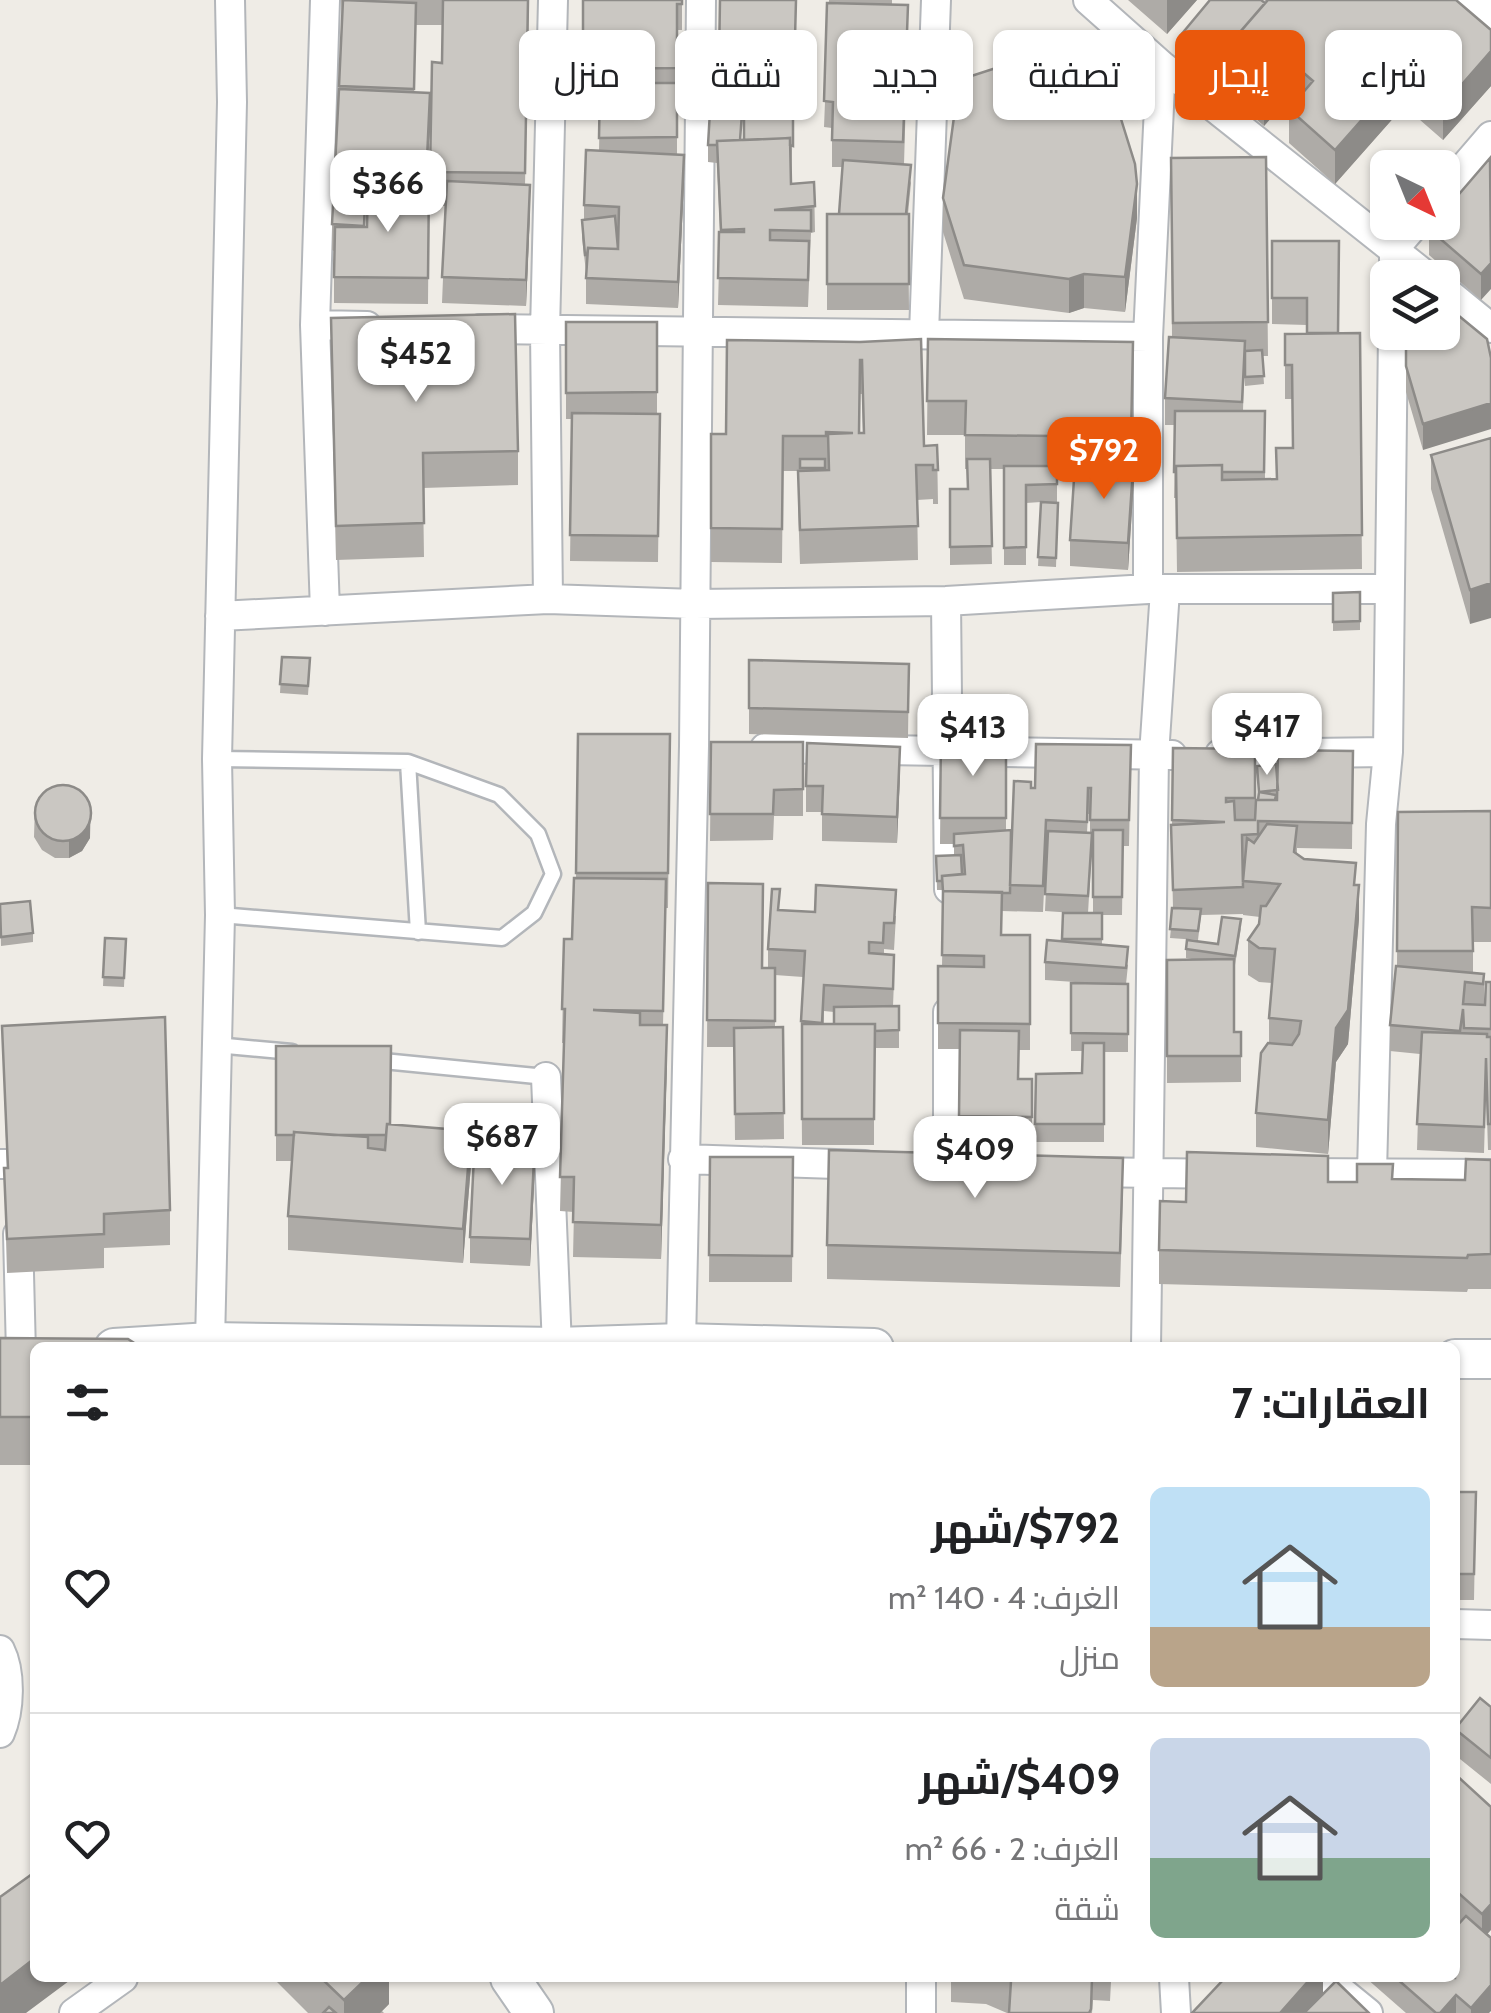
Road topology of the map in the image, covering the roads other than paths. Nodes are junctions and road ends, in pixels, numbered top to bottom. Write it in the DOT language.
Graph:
graph roads {
  1 [pos="230,0"];
  2 [pos="325,0"];
  3 [pos="553,0"];
  4 [pos="701,0"];
  5 [pos="936,0"];
  6 [pos="1088,0"];
  7 [pos="1468,0"];
  8 [pos="1491,17"];
  9 [pos="1160,64"];
  10 [pos="1491,136"];
  11 [pos="1460,172"];
  12 [pos="1389,260"];
  13 [pos="1460,303"];
  14 [pos="316,325"];
  15 [pos="392,327"];
  16 [pos="449,328"];
  17 [pos="1491,328"];
  18 [pos="545,330"];
  19 [pos="699,330"];
  20 [pos="924,334"];
  21 [pos="1148,336"];
  22 [pos="1393,350"];
  23 [pos="1390,589"];
  24 [pos="1156,590"];
  25 [pos="548,599"];
  26 [pos="946,601"];
  27 [pos="695,604"];
  28 [pos="326,611"];
  29 [pos="220,616"];
  30 [pos="713,747"];
  31 [pos="949,751"];
  32 [pos="1388,752"];
  33 [pos="1154,755"];
  34 [pos="217,759"];
  35 [pos="408,762"];
  36 [pos="949,910"];
  37 [pos="220,915"];
  38 [pos="418,932"];
  39 [pos="948,989"];
  40 [pos="216,1044"];
  41 [pos="313,1054"];
  42 [pos="352,1058"];
  43 [pos="546,1077"];
  44 [pos="682,1160"];
  45 [pos="891,1166"];
  46 [pos="948,1167"];
  47 [pos="13,1171"];
  48 [pos="1068,1171"];
  49 [pos="1372,1172"];
  50 [pos="1148,1174"];
  51 [pos="1491,1174"];
  52 [pos="211,1342"];
  53 [pos="557,1342"];
  54 [pos="681,1342"];
  55 [pos="1146,1342"];
  56 [pos="19,1352"];
  57 [pos="1460,1359"];
  58 [pos="1491,1360"];
  59 [pos="1460,1624"];
  60 [pos="1491,1625"];
  61 [pos="0,1650"];
  62 [pos="0,1733"];
  63 [pos="117,1982"];
  64 [pos="921,1982"];
  65 [pos="1174,1982"];
  66 [pos="1329,1982"];
  67 [pos="74,2013"];
  68 [pos="921,2013"];
  69 [pos="1176,2013"];
  70 [pos="1368,2013"];
  1 -- 29 [label="street"];
  2 -- 14 [label="street"];
  3 -- 18 [label="street"];
  4 -- 19 [label="street"];
  5 -- 20 [label="street"];
  6 -- 9 [label="street"];
  7 -- 8 [label="street"];
  9 -- 12 [label="street"];
  9 -- 21 [label="street"];
  10 -- 11 [label="street"];
  13 -- 17 [label="street"];
  14 -- 15 [label="street"];
  14 -- 28 [label="street"];
  16 -- 18 [label="street"];
  18 -- 19 [label="street"];
  18 -- 25 [label="street"];
  19 -- 20 [label="street"];
  19 -- 27 [label="street"];
  20 -- 21 [label="street"];
  21 -- 24 [label="street"];
  22 -- 23 [label="street"];
  23 -- 24 [label="street"];
  23 -- 32 [label="street"];
  24 -- 26 [label="street"];
  24 -- 33 [label="street"];
  25 -- 27 [label="street"];
  25 -- 28 [label="street"];
  26 -- 27 [label="street"];
  26 -- 31 [label="street"];
  27 -- 30 [label="street"];
  28 -- 29 [label="street"];
  29 -- 34 [label="street"];
  30 -- 31 [label="street"];
  30 -- 44 [label="street"];
  31 -- 33 [label="street"];
  31 -- 36 [label="street"];
  32 -- 33 [label="street"];
  32 -- 49 [label="street"];
  33 -- 50 [label="street"];
  34 -- 35 [label="lane"];
  34 -- 37 [label="street"];
  35 -- 38 [label="lane"];
  35 -- 38 [label="lane"];
  37 -- 38 [label="lane"];
  37 -- 40 [label="street"];
  39 -- 46 [label="street"];
  40 -- 41 [label="lane"];
  40 -- 52 [label="street"];
  42 -- 43 [label="lane"];
  43 -- 53 [label="street"];
  44 -- 45 [label="street"];
  44 -- 54 [label="street"];
  47 -- 56 [label="street"];
  48 -- 50 [label="street"];
  49 -- 50 [label="street"];
  49 -- 51 [label="street"];
  50 -- 55 [label="street"];
  57 -- 58 [label="main road"];
  59 -- 60 [label="street"];
  61 -- 62 [label="street"];
  63 -- 67 [label="street"];
  64 -- 68 [label="street"];
  65 -- 69 [label="street"];
  66 -- 70 [label="street"];
}
